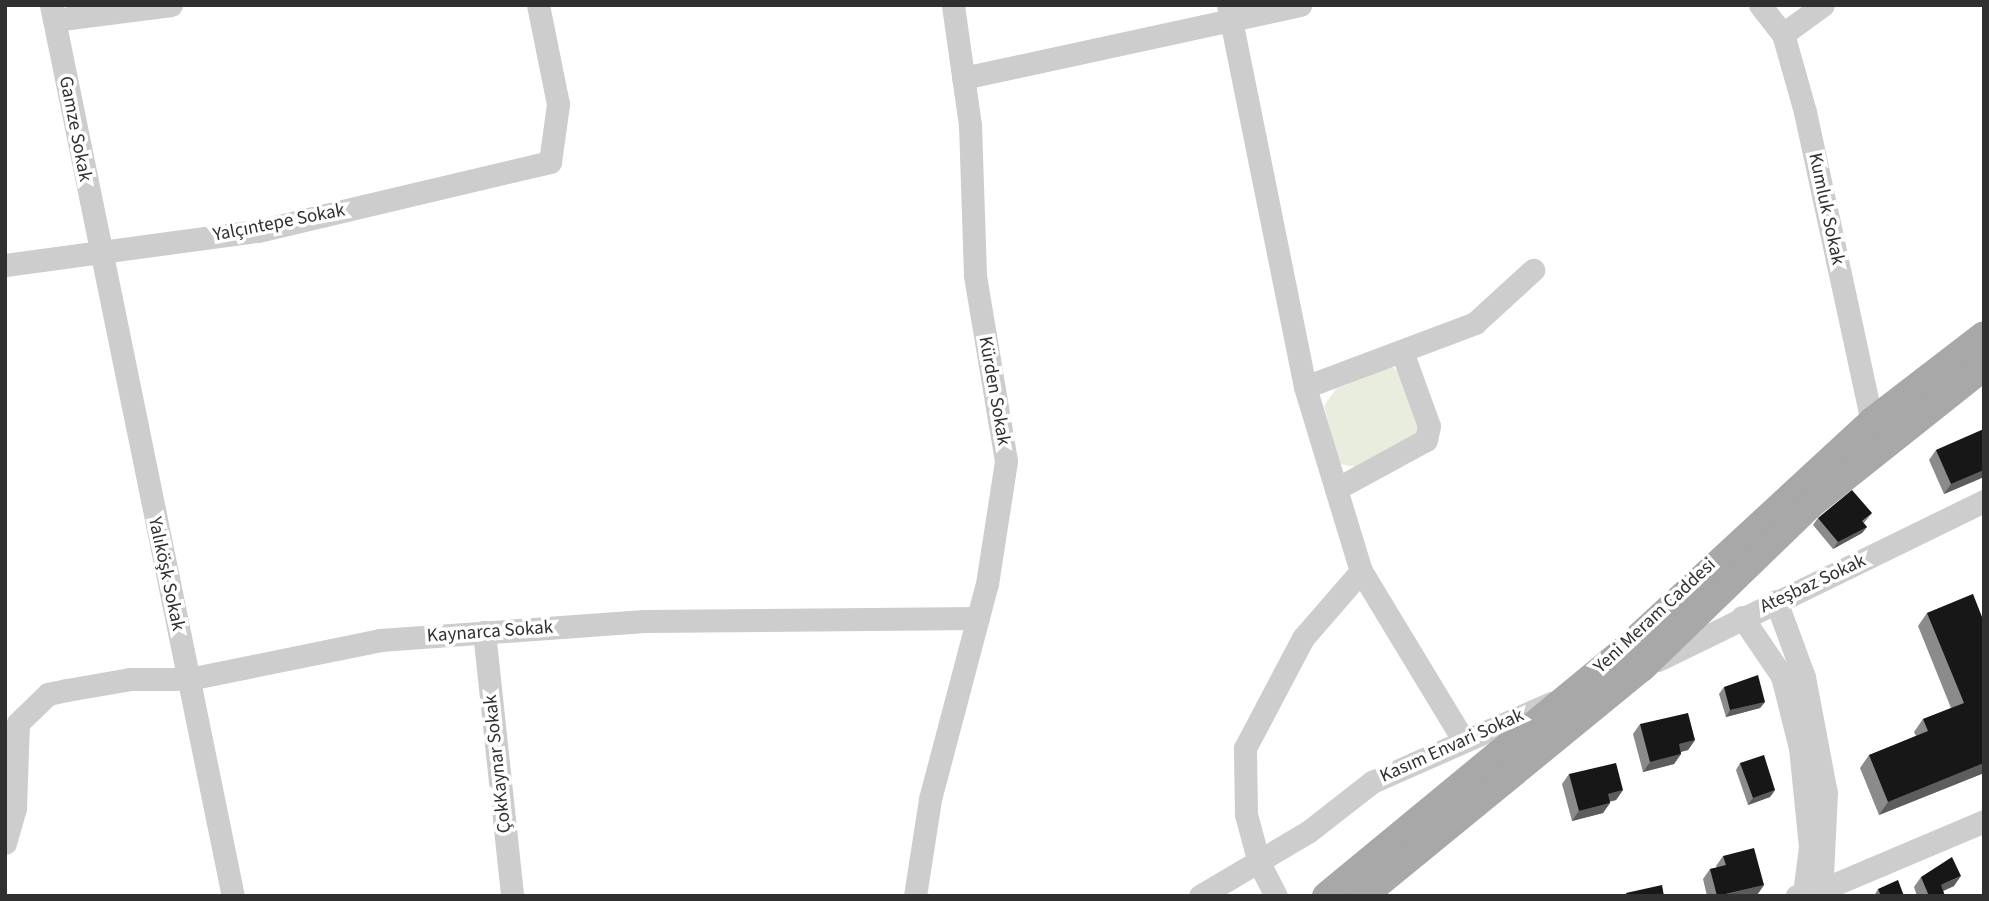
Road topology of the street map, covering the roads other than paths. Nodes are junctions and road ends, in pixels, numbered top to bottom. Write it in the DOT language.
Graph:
graph roads {
  1 [pos="172,5"];
  2 [pos="538,5"];
  3 [pos="953,5"];
  4 [pos="1300,5"];
  5 [pos="1760,5"];
  6 [pos="1823,5"];
  7 [pos="53,13"];
  8 [pos="1229,13"];
  9 [pos="1783,34"];
  10 [pos="963,78"];
  11 [pos="100,252"];
  12 [pos="5,265"];
  13 [pos="1533,270"];
  14 [pos="1984,335"];
  15 [pos="1403,354"];
  16 [pos="1984,367"];
  17 [pos="1306,387"];
  18 [pos="1872,421"];
  19 [pos="1336,489"];
  20 [pos="1984,501"];
  21 [pos="1361,570"];
  22 [pos="1733,575"];
  23 [pos="1776,601"];
  24 [pos="1747,615"];
  25 [pos="978,618"];
  26 [pos="485,632"];
  27 [pos="1642,668"];
  28 [pos="189,679"];
  29 [pos="1568,695"];
  30 [pos="1464,741"];
  31 [pos="1984,821"];
  32 [pos="5,843"];
  33 [pos="1259,863"];
  34 [pos="1821,893"];
  35 [pos="233,896"];
  36 [pos="512,896"];
  37 [pos="915,896"];
  38 [pos="1199,896"];
  39 [pos="1276,896"];
  40 [pos="1326,896"];
  41 [pos="1363,896"];
  42 [pos="1797,896"];
  1 -- 7 [label="street"];
  2 -- 11 [label="street, Yalçıntepe Sokak"];
  3 -- 10 [label="street, Kürden Sokak"];
  4 -- 8 [label="street"];
  5 -- 9 [label="street, Kumluk Sokak"];
  6 -- 9 [label="street"];
  7 -- 11 [label="street, Gamze Sokak"];
  8 -- 10 [label="street"];
  8 -- 17 [label="street"];
  9 -- 18 [label="street, Kumluk Sokak"];
  10 -- 25 [label="street, Kürden Sokak"];
  11 -- 12 [label="street, Yalçıntepe Sokak"];
  11 -- 28 [label="street, Yalıköşk Sokak"];
  13 -- 15 [label="street"];
  14 -- 18 [label="main road, Yeni Meram Caddesi"];
  15 -- 17 [label="street"];
  15 -- 19 [label="street"];
  16 -- 22 [label="main road, Yeni Meram Caddesi"];
  17 -- 19 [label="street"];
  18 -- 29 [label="main road, Yeni Meram Caddesi"];
  19 -- 21 [label="street"];
  20 -- 23 [label="street, Ateşbaz Sokak"];
  21 -- 30 [label="street"];
  21 -- 33 [label="street"];
  22 -- 24 [label="street"];
  22 -- 27 [label="main road, Yeni Meram Caddesi"];
  23 -- 24 [label="street, Ateşbaz Sokak"];
  23 -- 34 [label="street"];
  24 -- 27 [label="street, Ateşbaz Sokak"];
  24 -- 42 [label="street"];
  25 -- 26 [label="street, Kaynarca Sokak"];
  25 -- 37 [label="street, Kürden Sokak"];
  26 -- 28 [label="street, Kaynarca Sokak"];
  26 -- 36 [label="street, ÇokKaynar Sokak"];
  27 -- 41 [label="main road, Yeni Meram Caddesi"];
  28 -- 32 [label="street, Kaynarca Sokak"];
  28 -- 35 [label="street, Yalıköşk Sokak"];
  29 -- 30 [label="street, Kasım Envari Sokak"];
  29 -- 40 [label="main road, Yeni Meram Caddesi"];
  30 -- 33 [label="street, Kasım Envari Sokak"];
  31 -- 34 [label="street"];
  33 -- 38 [label="street, Kasım Envari Sokak"];
  33 -- 39 [label="street"];
}
